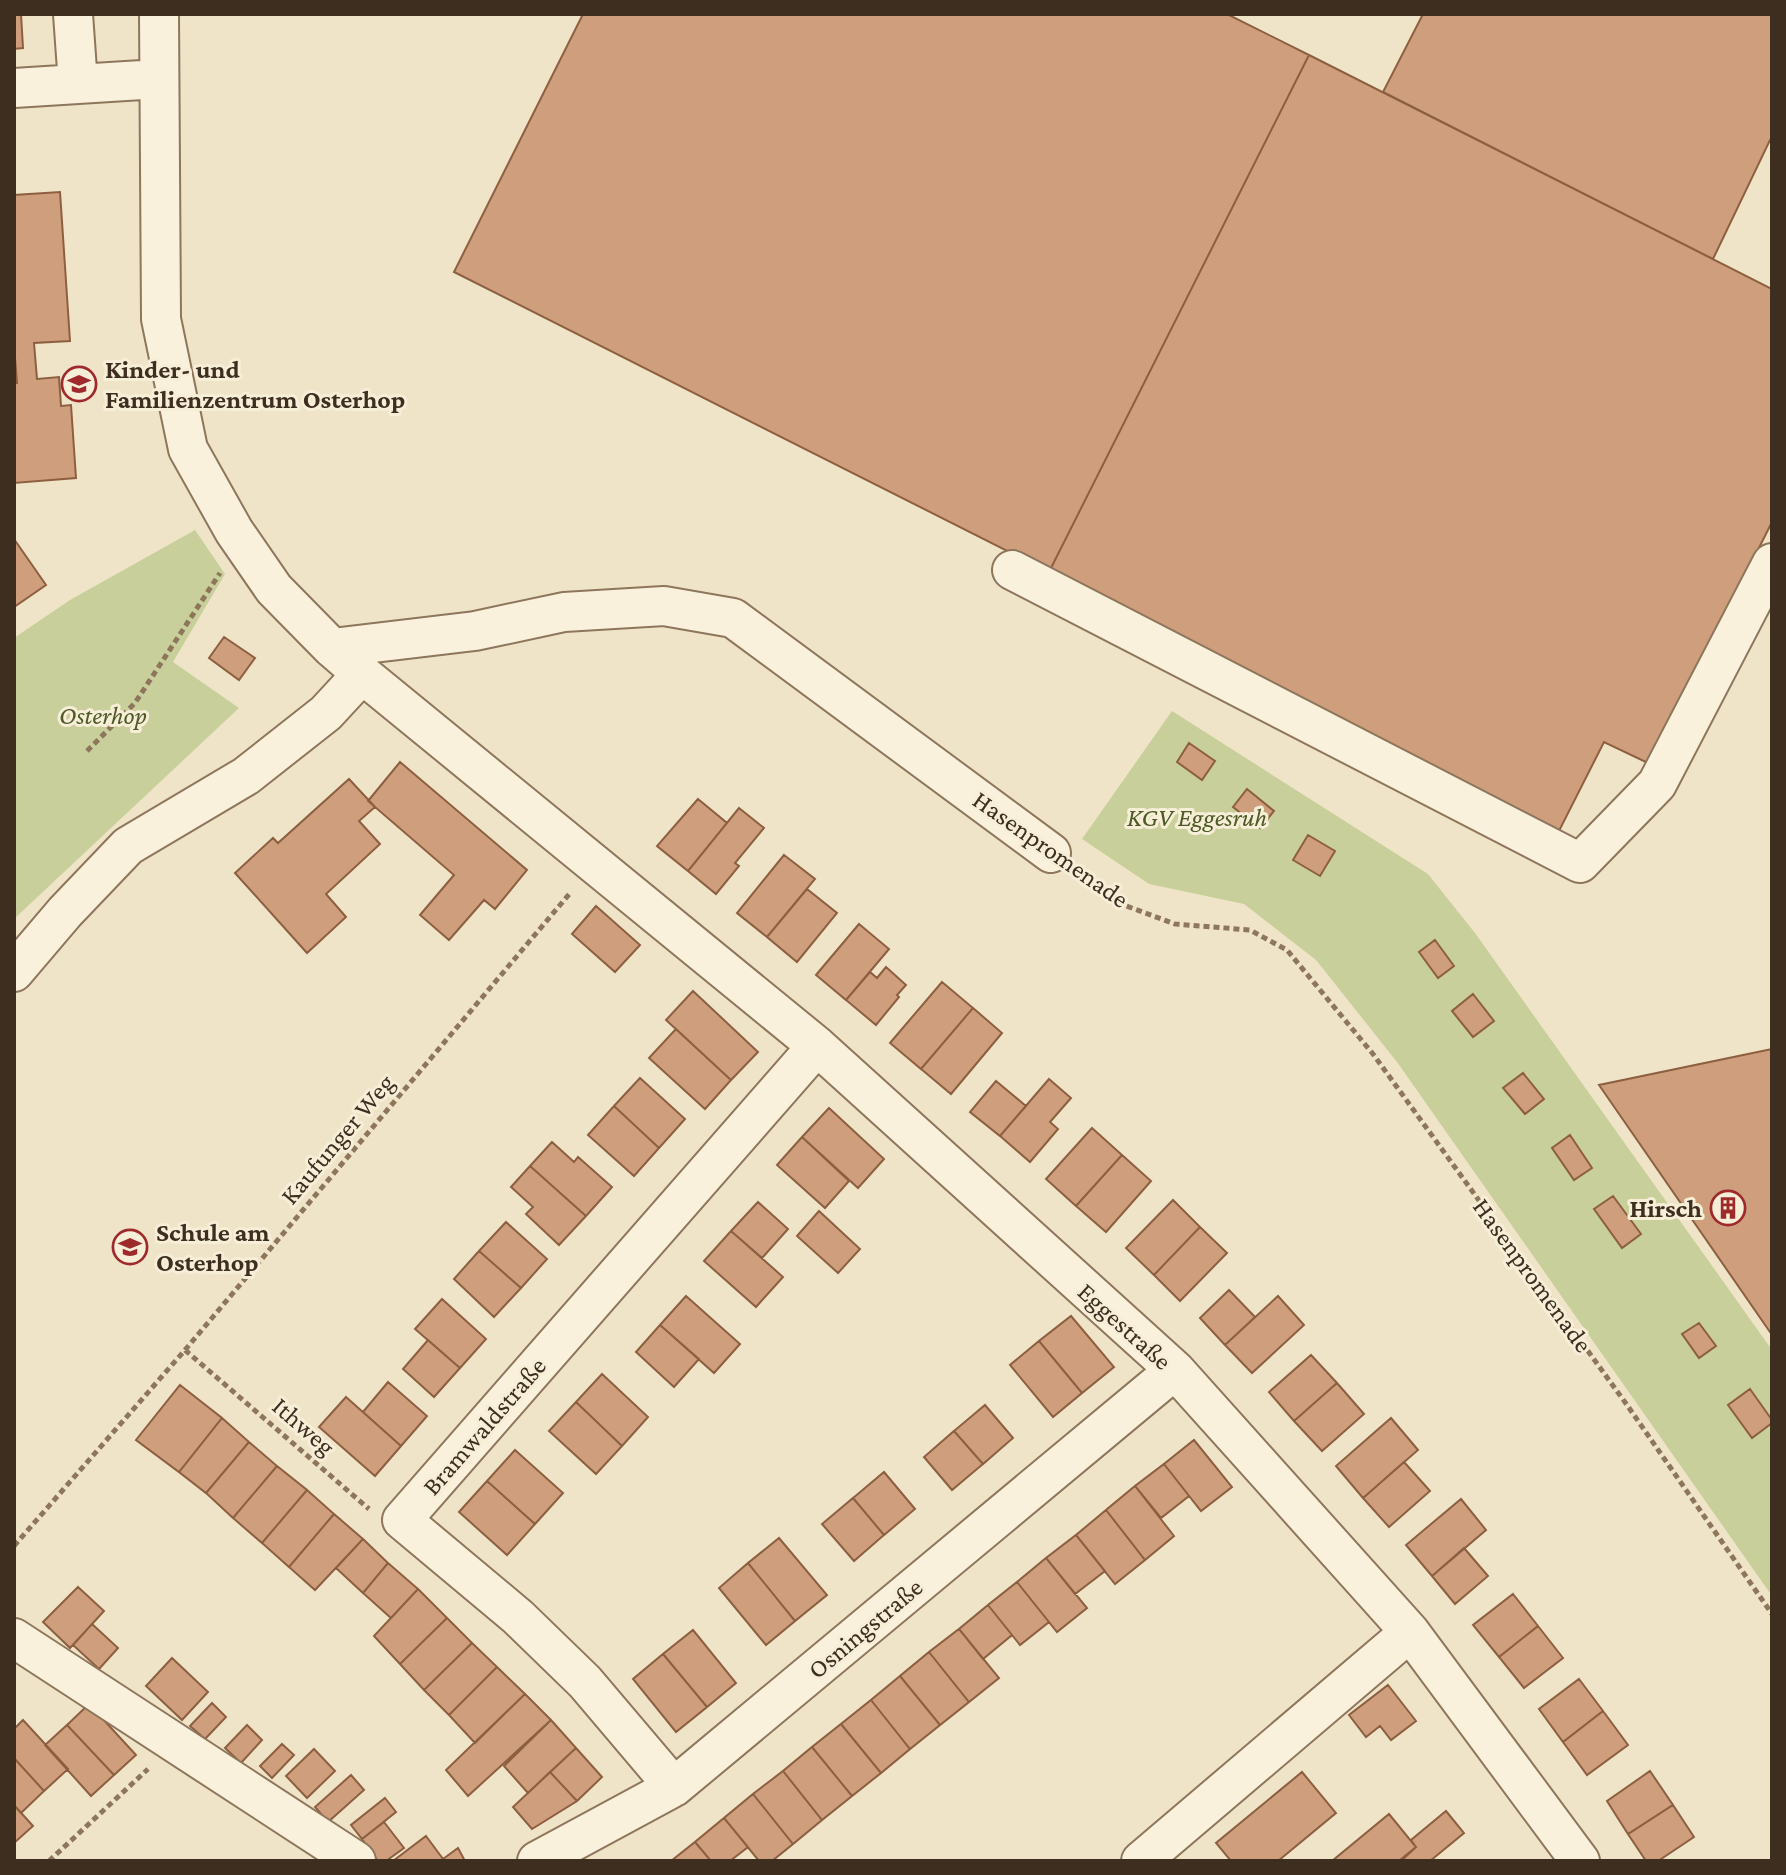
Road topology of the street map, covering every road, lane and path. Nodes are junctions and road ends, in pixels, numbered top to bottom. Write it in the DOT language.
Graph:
graph roads {
  1 [pos="73,14"];
  2 [pos="159,14"];
  3 [pos="158,79"];
  4 [pos="78,84"];
  5 [pos="14,88"];
  6 [pos="243,544"];
  7 [pos="1772,563"];
  8 [pos="1012,570"];
  9 [pos="332,648"];
  10 [pos="362,674"];
  11 [pos="87,751"];
  12 [pos="1051,853"];
  13 [pos="595,864"];
  14 [pos="14,972"];
  15 [pos="817,1046"];
  16 [pos="185,1350"];
  17 [pos="1175,1370"];
  18 [pos="402,1520"];
  19 [pos="14,1546"];
  20 [pos="1772,1614"];
  21 [pos="1410,1632"];
  22 [pos="14,1638"];
  23 [pos="155,1762"];
  24 [pos="674,1787"];
  25 [pos="49,1861"];
  26 [pos="356,1861"];
  27 [pos="537,1861"];
  28 [pos="1141,1861"];
  29 [pos="1580,1861"];
  1 -- 4 [label="street"];
  2 -- 3 [label="street"];
  3 -- 4 [label="street"];
  3 -- 6 [label="street"];
  4 -- 5 [label="street"];
  6 -- 9 [label="street"];
  6 -- 11 [label="path"];
  7 -- 8 [label="street"];
  9 -- 10 [label="street"];
  9 -- 12 [label="street, Hasenpromenade"];
  10 -- 13 [label="street"];
  10 -- 14 [label="street"];
  12 -- 20 [label="path, Hasenpromenade"];
  13 -- 15 [label="street, Eggestraße"];
  13 -- 16 [label="path, Kaufunger Weg"];
  15 -- 17 [label="street, Eggestraße"];
  15 -- 18 [label="street, Bramwaldstraße"];
  16 -- 18 [label="path, Ithweg"];
  16 -- 19 [label="path, Kaufunger Weg"];
  17 -- 21 [label="street, Eggestraße"];
  17 -- 24 [label="street, Osningstraße"];
  18 -- 24 [label="street, Bramwaldstraße"];
  21 -- 28 [label="street"];
  21 -- 29 [label="street, Eggestraße"];
  22 -- 26 [label="street"];
  23 -- 25 [label="path"];
  24 -- 27 [label="street, Osningstraße"];
}
